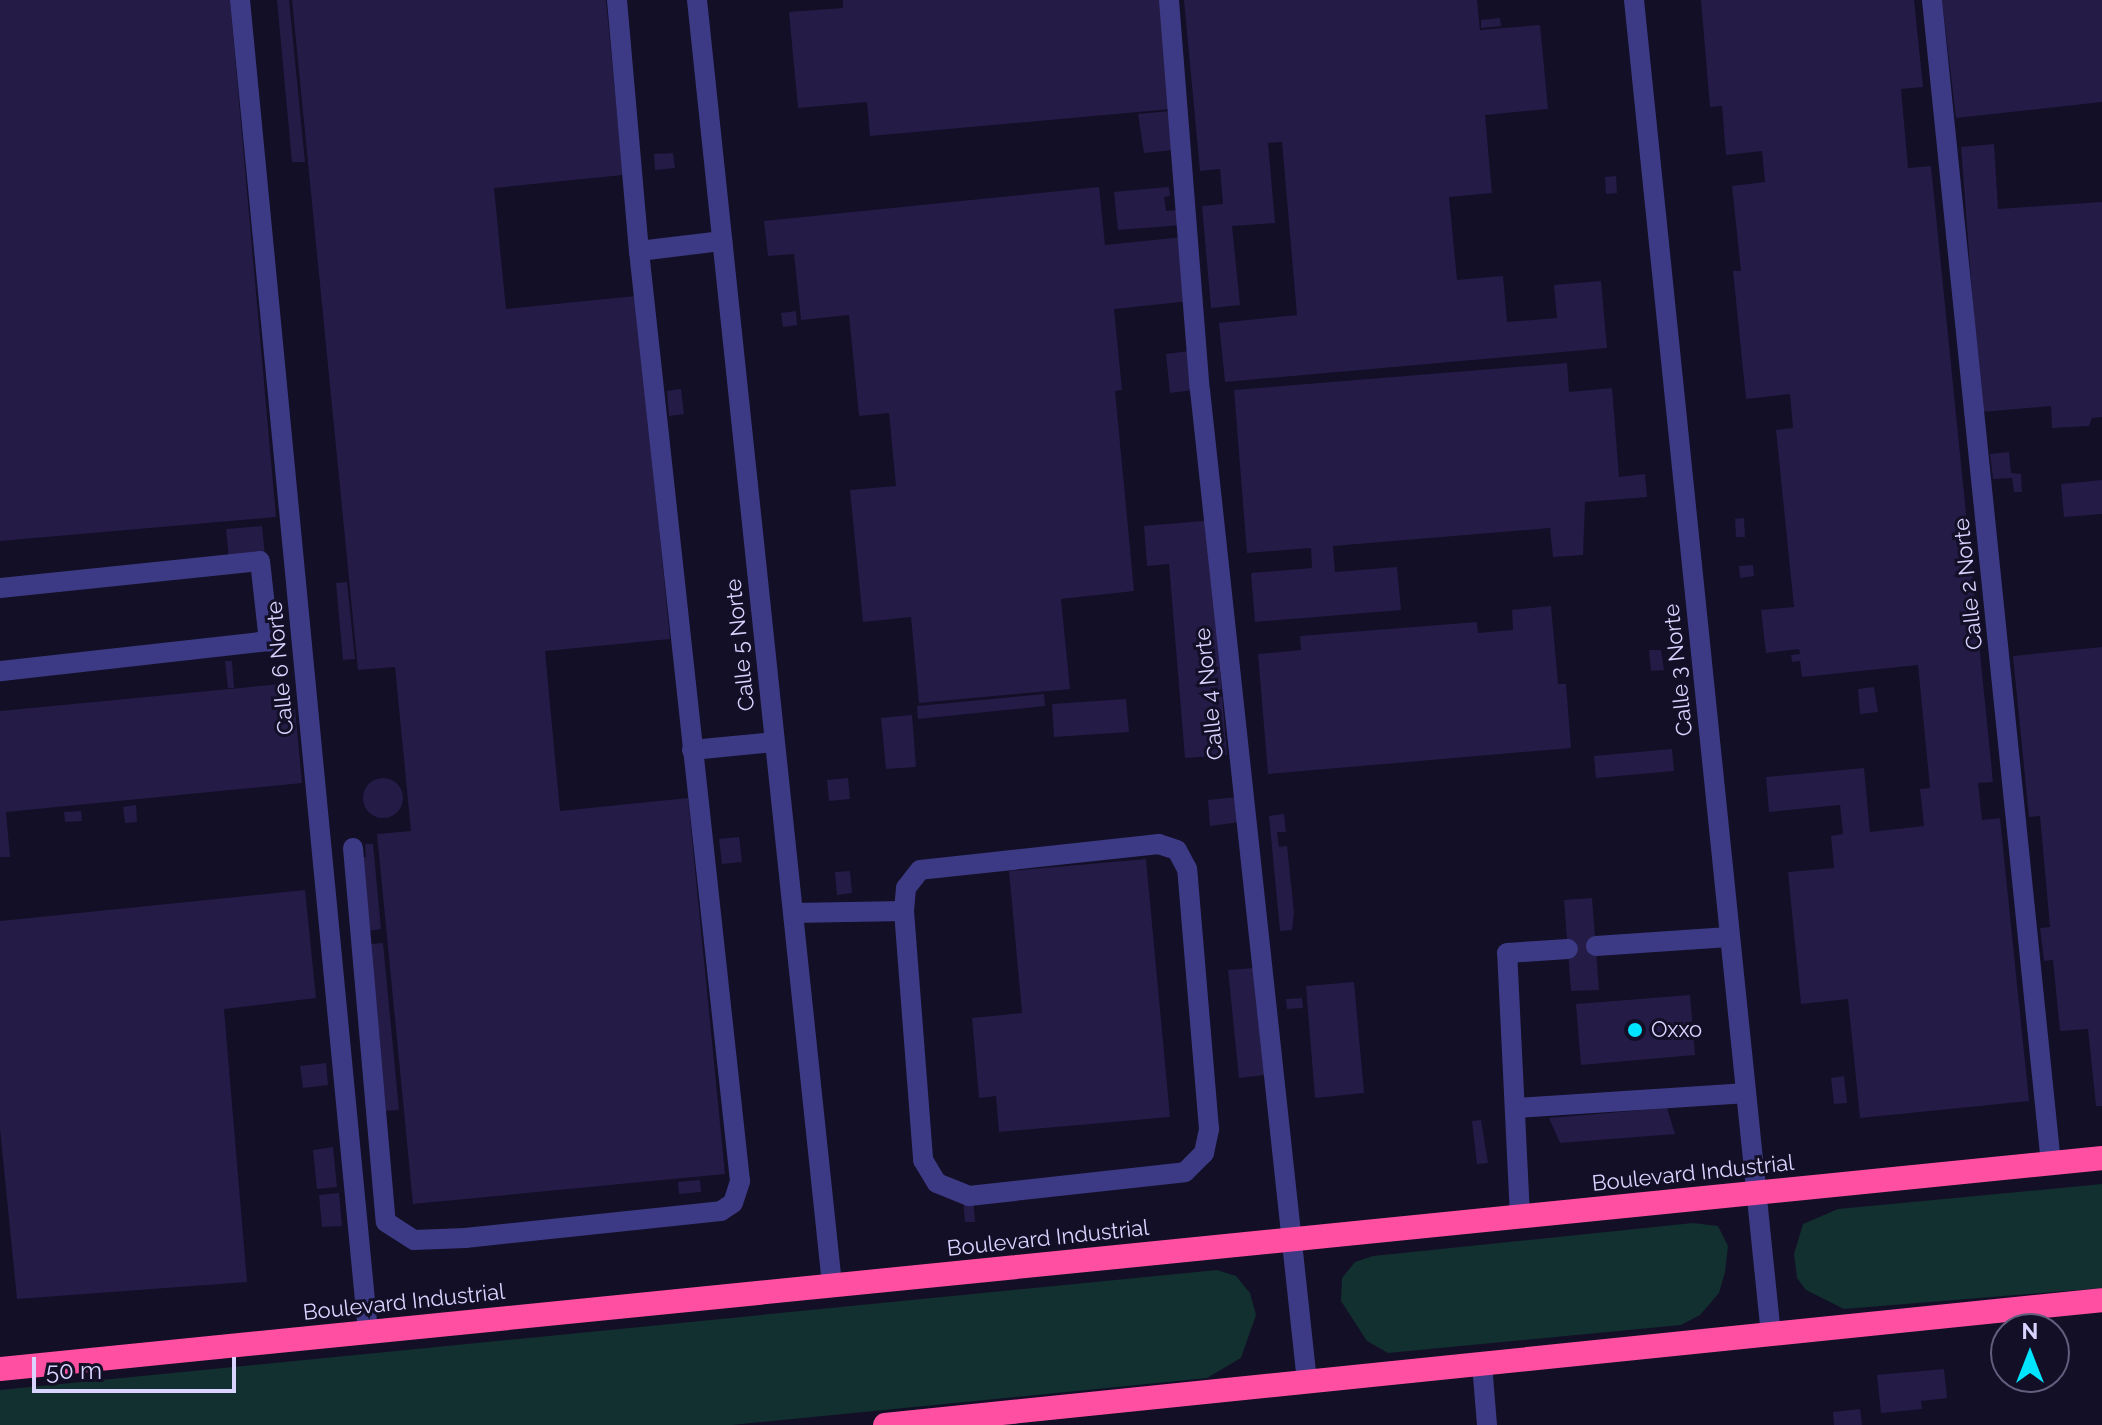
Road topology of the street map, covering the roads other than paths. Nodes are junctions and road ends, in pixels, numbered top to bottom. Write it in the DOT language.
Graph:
graph roads {
  1 [pos="240,0"];
  2 [pos="617,0"];
  3 [pos="697,0"];
  4 [pos="1169,0"];
  5 [pos="1634,0"];
  6 [pos="1932,0"];
  7 [pos="722,241"];
  8 [pos="639,251"];
  9 [pos="0,588"];
  10 [pos="0,671"];
  11 [pos="775,742"];
  12 [pos="692,750"];
  13 [pos="353,848"];
  14 [pos="904,911"];
  15 [pos="793,913"];
  16 [pos="1729,937"];
  17 [pos="1596,946"];
  18 [pos="1568,949"];
  19 [pos="1744,1093"];
  20 [pos="1515,1108"];
  21 [pos="2102,1158"];
  22 [pos="2051,1163"];
  23 [pos="1755,1193"];
  24 [pos="1520,1216"];
  25 [pos="1293,1239"];
  26 [pos="832,1285"];
  27 [pos="2102,1300"];
  28 [pos="368,1332"];
  29 [pos="1771,1334"];
  30 [pos="1482,1364"];
  31 [pos="0,1369"];
  32 [pos="1307,1382"];
  33 [pos="885,1425"];
  34 [pos="1487,1425"];
  1 -- 28 [label="street, Calle 6 Norte"];
  2 -- 8 [label="street"];
  3 -- 7 [label="street, Calle 5 Norte"];
  4 -- 25 [label="street, Calle 4 Norte"];
  5 -- 16 [label="street, Calle 3 Norte"];
  6 -- 22 [label="street, Calle 2 Norte"];
  7 -- 8 [label="street"];
  7 -- 11 [label="street, Calle 5 Norte"];
  8 -- 12 [label="street"];
  9 -- 10 [label="street"];
  11 -- 12 [label="street"];
  11 -- 15 [label="street, Calle 5 Norte"];
  12 -- 13 [label="street"];
  14 -- 14 [label="street"];
  14 -- 15 [label="street"];
  15 -- 26 [label="street, Calle 5 Norte"];
  16 -- 17 [label="street"];
  16 -- 19 [label="street, Calle 3 Norte"];
  18 -- 20 [label="street"];
  19 -- 20 [label="street"];
  19 -- 23 [label="street, Calle 3 Norte"];
  20 -- 24 [label="street"];
  21 -- 22 [label="highway, Boulevard Industrial"];
  22 -- 23 [label="highway, Boulevard Industrial"];
  23 -- 24 [label="highway, Boulevard Industrial"];
  23 -- 29 [label="street, Calle 3 Norte"];
  24 -- 25 [label="highway, Boulevard Industrial"];
  25 -- 26 [label="highway, Boulevard Industrial"];
  25 -- 32 [label="street, Calle 4 Norte"];
  26 -- 28 [label="highway, Boulevard Industrial"];
  27 -- 29 [label="highway"];
  28 -- 31 [label="highway, Boulevard Industrial"];
  29 -- 30 [label="highway"];
  30 -- 32 [label="highway"];
  30 -- 34 [label="street"];
  32 -- 33 [label="highway"];
}
